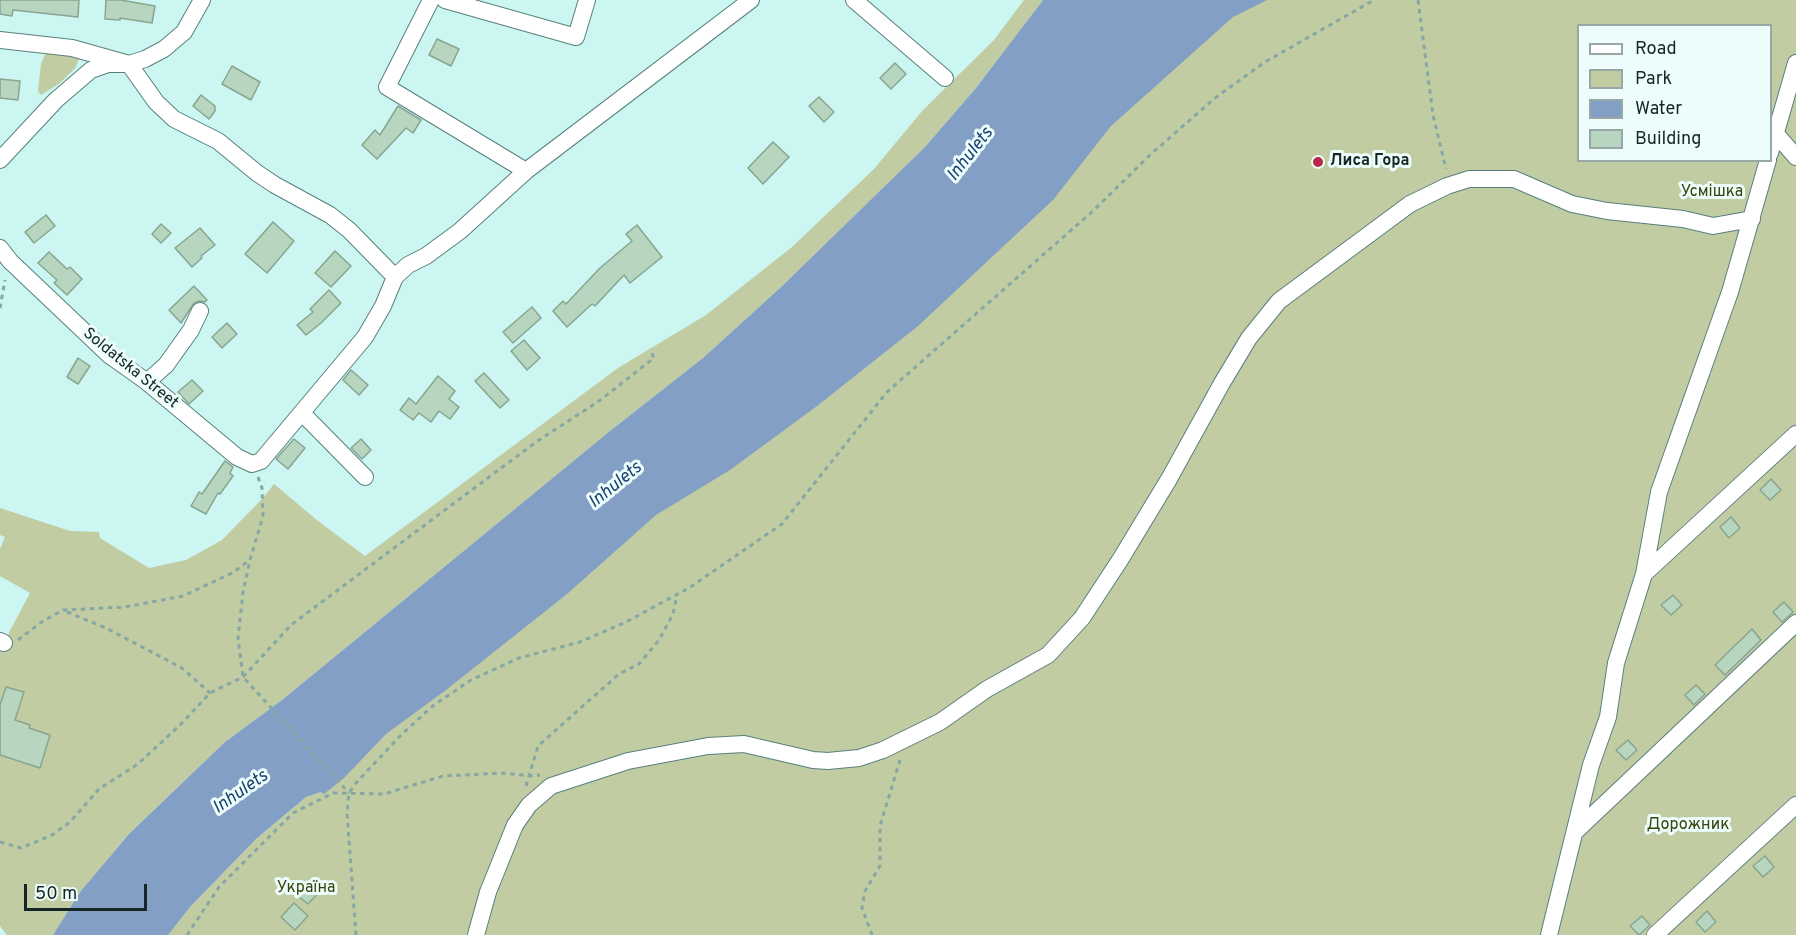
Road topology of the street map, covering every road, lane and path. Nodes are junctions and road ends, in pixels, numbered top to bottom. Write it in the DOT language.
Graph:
graph roads {
  1 [pos="202,0"];
  2 [pos="431,0"];
  3 [pos="444,0"];
  4 [pos="587,0"];
  5 [pos="733,0"];
  6 [pos="751,0"];
  7 [pos="854,0"];
  8 [pos="1374,0"];
  9 [pos="1418,0"];
  10 [pos="726,20"];
  11 [pos="0,40"];
  12 [pos="1796,63"];
  13 [pos="129,64"];
  14 [pos="945,78"];
  15 [pos="1776,134"];
  16 [pos="1772,147"];
  17 [pos="1796,157"];
  18 [pos="0,160"];
  19 [pos="1767,162"];
  20 [pos="526,171"];
  21 [pos="1447,186"];
  22 [pos="1752,219"];
  23 [pos="5,254"];
  24 [pos="395,277"];
  25 [pos="0,308"];
  26 [pos="200,311"];
  27 [pos="650,349"];
  28 [pos="147,382"];
  29 [pos="302,414"];
  30 [pos="1796,434"];
  31 [pos="245,462"];
  32 [pos="365,477"];
  33 [pos="250,560"];
  34 [pos="1644,574"];
  35 [pos="677,595"];
  36 [pos="63,610"];
  37 [pos="1796,623"];
  38 [pos="2,642"];
  39 [pos="243,677"];
  40 [pos="210,693"];
  41 [pos="906,752"];
  42 [pos="550,774"];
  43 [pos="529,776"];
  44 [pos="349,793"];
  45 [pos="523,794"];
  46 [pos="1796,805"];
  47 [pos="1576,831"];
  48 [pos="0,842"];
  49 [pos="187,935"];
  50 [pos="356,935"];
  51 [pos="476,935"];
  52 [pos="872,935"];
  53 [pos="1549,935"];
  54 [pos="1655,935"];
  1 -- 13 [label="street"];
  2 -- 20 [label="street"];
  3 -- 4 [label="street"];
  5 -- 10 [label="street"];
  6 -- 10 [label="street"];
  7 -- 14 [label="street"];
  8 -- 35 [label="path"];
  9 -- 21 [label="path"];
  10 -- 20 [label="street"];
  11 -- 13 [label="street"];
  12 -- 15 [label="street"];
  13 -- 18 [label="street"];
  13 -- 24 [label="street"];
  15 -- 16 [label="street"];
  15 -- 17 [label="street"];
  19 -- 22 [label="street"];
  20 -- 24 [label="street"];
  21 -- 22 [label="street"];
  21 -- 51 [label="street"];
  22 -- 34 [label="street"];
  23 -- 25 [label="path"];
  23 -- 28 [label="street, Soldatska Street"];
  24 -- 29 [label="street"];
  26 -- 28 [label="street"];
  27 -- 39 [label="path"];
  28 -- 31 [label="street, Soldatska Street"];
  29 -- 31 [label="street"];
  29 -- 32 [label="street"];
  30 -- 34 [label="street"];
  31 -- 33 [label="path"];
  33 -- 36 [label="path"];
  33 -- 39 [label="path"];
  34 -- 47 [label="street"];
  35 -- 43 [label="path"];
  35 -- 44 [label="path"];
  36 -- 38 [label="path"];
  36 -- 40 [label="path"];
  37 -- 47 [label="street"];
  39 -- 40 [label="path"];
  39 -- 44 [label="path"];
  40 -- 48 [label="path"];
  41 -- 52 [label="path"];
  42 -- 43 [label="path"];
  43 -- 44 [label="path"];
  43 -- 45 [label="path"];
  44 -- 49 [label="path"];
  44 -- 50 [label="path"];
  46 -- 54 [label="street"];
  47 -- 53 [label="street"];
}
